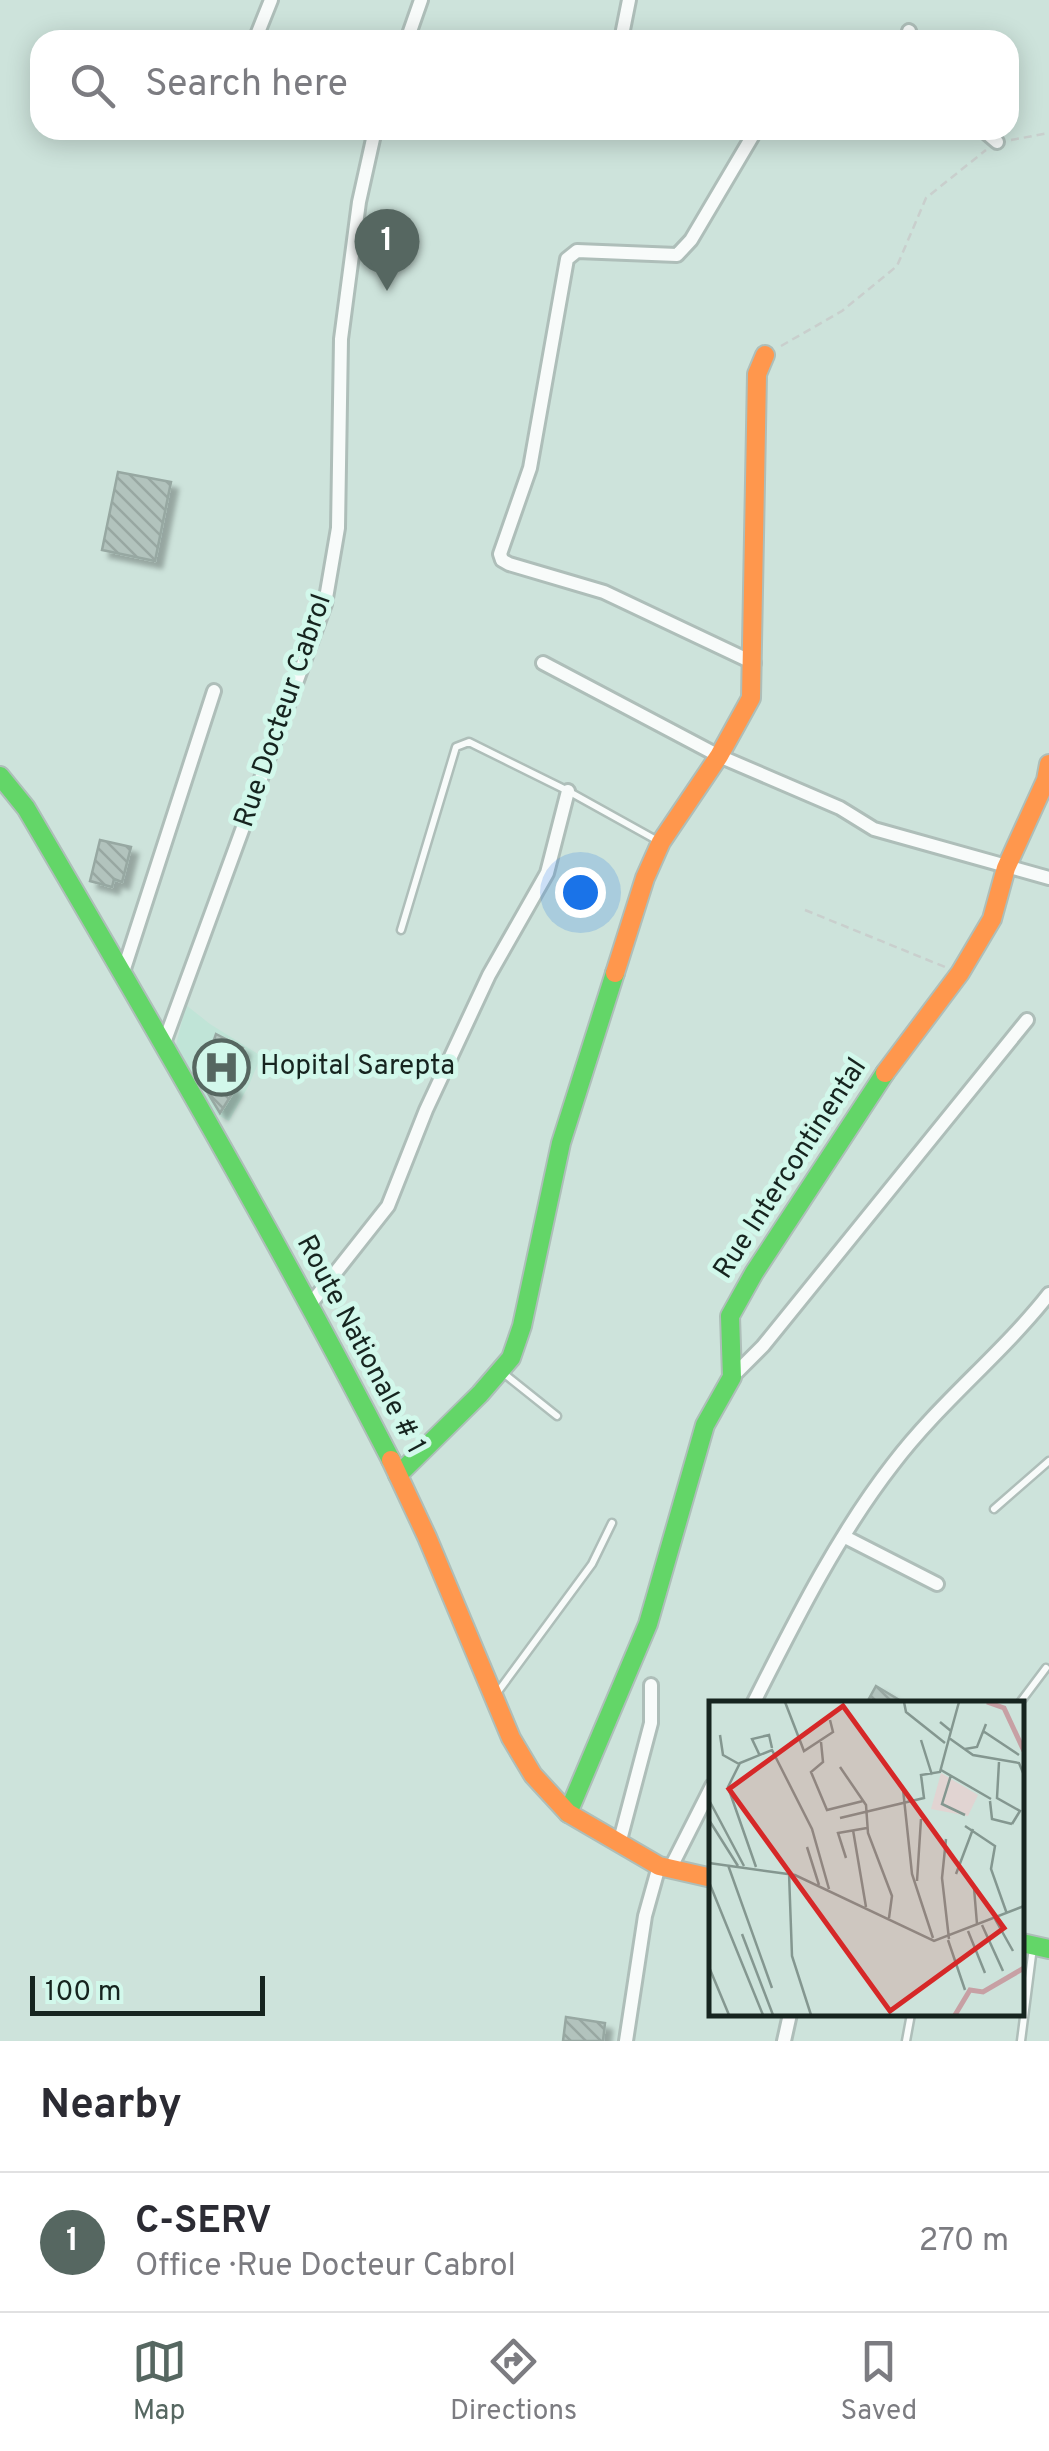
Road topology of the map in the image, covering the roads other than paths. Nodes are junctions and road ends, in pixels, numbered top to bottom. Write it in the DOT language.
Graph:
graph roads {
  1 [pos="271,0"];
  2 [pos="421,0"];
  3 [pos="628,0"];
  4 [pos="258,30"];
  5 [pos="410,30"];
  6 [pos="623,30"];
  7 [pos="372,140"];
  8 [pos="750,140"];
  9 [pos="766,355"];
  10 [pos="543,663"];
  11 [pos="754,663"];
  12 [pos="214,691"];
  13 [pos="719,756"];
  14 [pos="1049,764"];
  15 [pos="0,776"];
  16 [pos="568,791"];
  17 [pos="661,842"];
  18 [pos="1012,867"];
  19 [pos="1049,878"];
  20 [pos="401,930"];
  21 [pos="122,972"];
  22 [pos="1027,1020"];
  23 [pos="164,1043"];
  24 [pos="1049,1294"];
  25 [pos="309,1306"];
  26 [pos="502,1371"];
  27 [pos="732,1377"];
  28 [pos="558,1416"];
  29 [pos="1049,1461"];
  30 [pos="398,1474"];
  31 [pos="994,1508"];
  32 [pos="612,1522"];
  33 [pos="845,1537"];
  34 [pos="936,1584"];
  35 [pos="1046,1668"];
  36 [pos="651,1685"];
  37 [pos="493,1698"];
  38 [pos="755,1701"];
  39 [pos="1021,1701"];
  40 [pos="709,1791"];
  41 [pos="568,1814"];
  42 [pos="618,1844"];
  43 [pos="664,1868"];
  44 [pos="709,1877"];
  45 [pos="1035,1946"];
  46 [pos="790,2016"];
  47 [pos="911,2016"];
  48 [pos="626,2041"];
  49 [pos="784,2041"];
  50 [pos="906,2041"];
  51 [pos="1021,2041"];
  1 -- 4 [label="street"];
  2 -- 5 [label="street"];
  3 -- 6 [label="street"];
  7 -- 23 [label="street, Rue Docteur Cabrol"];
  8 -- 11 [label="street"];
  9 -- 11 [label="street"];
  10 -- 13 [label="street"];
  11 -- 13 [label="street"];
  12 -- 21 [label="street"];
  13 -- 17 [label="street"];
  13 -- 18 [label="street"];
  14 -- 18 [label="street, Rue Intercontinental"];
  15 -- 21 [label="street, Route Nationale # 1"];
  16 -- 17 [label="lane"];
  16 -- 20 [label="lane"];
  16 -- 25 [label="street"];
  17 -- 26 [label="street"];
  18 -- 19 [label="street"];
  18 -- 27 [label="street, Rue Intercontinental"];
  21 -- 23 [label="street, Route Nationale # 1"];
  22 -- 27 [label="street"];
  23 -- 25 [label="street, Route Nationale # 1"];
  24 -- 33 [label="street"];
  25 -- 30 [label="street, Route Nationale # 1"];
  26 -- 28 [label="lane"];
  26 -- 30 [label="street"];
  27 -- 41 [label="street"];
  29 -- 31 [label="lane"];
  30 -- 37 [label="street, Route Nationale # 1"];
  32 -- 37 [label="lane"];
  33 -- 34 [label="street"];
  33 -- 38 [label="street"];
  35 -- 39 [label="lane"];
  36 -- 42 [label="street"];
  37 -- 41 [label="street, Route Nationale # 1"];
  40 -- 43 [label="street"];
  41 -- 42 [label="street, Route Nationale # 1"];
  42 -- 43 [label="street, Route Nationale # 1"];
  43 -- 44 [label="street, Route Nationale # 1"];
  43 -- 48 [label="street"];
  45 -- 51 [label="lane"];
  46 -- 49 [label="street"];
  47 -- 50 [label="lane"];
}
